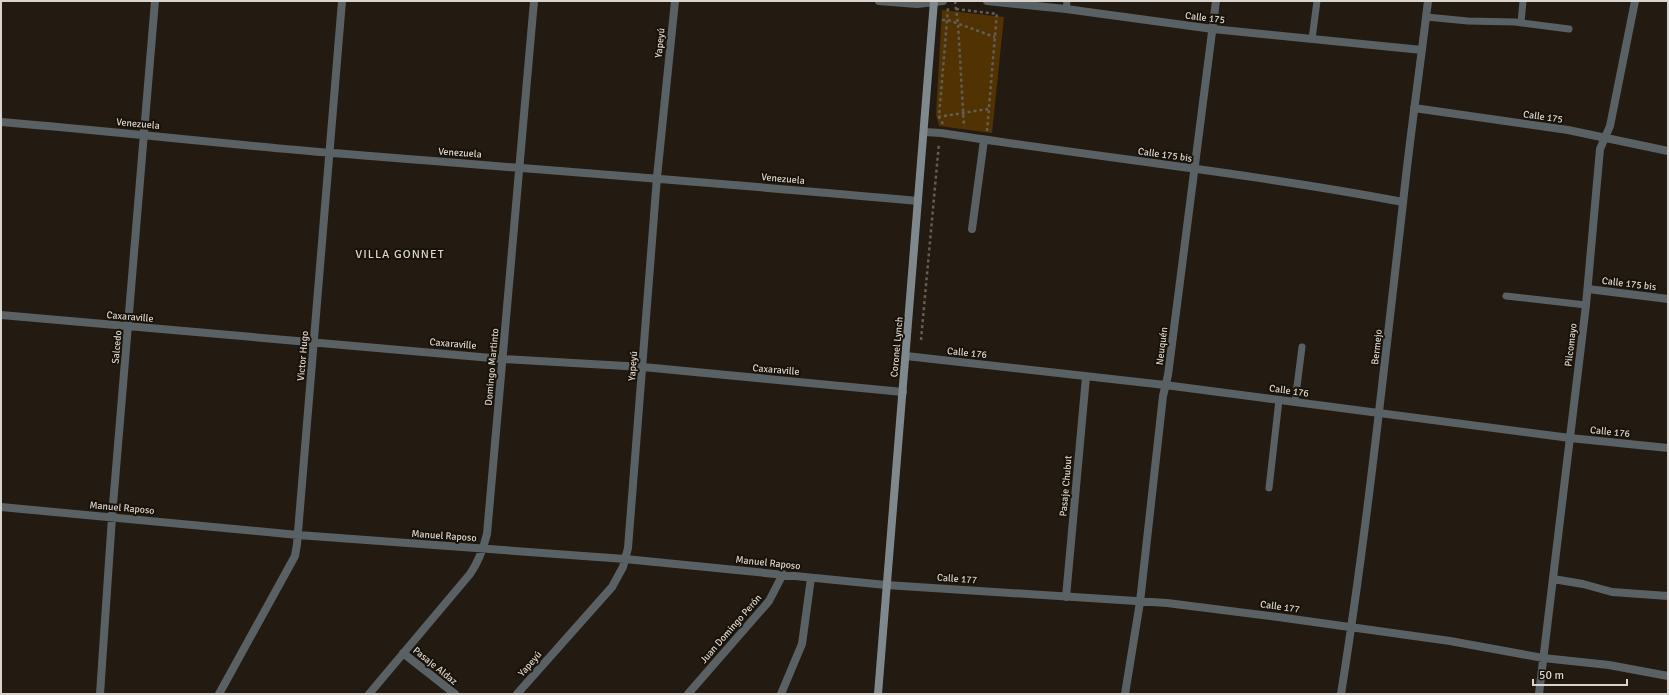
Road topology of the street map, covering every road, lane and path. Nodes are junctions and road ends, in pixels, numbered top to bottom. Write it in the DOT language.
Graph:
graph roads {
  1 [pos="155,1"];
  2 [pos="342,1"];
  3 [pos="534,1"];
  4 [pos="675,1"];
  5 [pos="878,1"];
  6 [pos="937,1"];
  7 [pos="948,1"];
  8 [pos="955,1"];
  9 [pos="987,1"];
  10 [pos="1216,1"];
  11 [pos="1317,1"];
  12 [pos="1428,1"];
  13 [pos="1523,1"];
  14 [pos="1635,1"];
  15 [pos="998,2"];
  16 [pos="1066,5"];
  17 [pos="956,9"];
  18 [pos="997,14"];
  19 [pos="1426,17"];
  20 [pos="933,20"];
  21 [pos="948,20"];
  22 [pos="1521,23"];
  23 [pos="958,24"];
  24 [pos="1213,29"];
  25 [pos="1569,29"];
  26 [pos="995,37"];
  27 [pos="1312,39"];
  28 [pos="1422,50"];
  29 [pos="988,108"];
  30 [pos="1414,108"];
  31 [pos="962,113"];
  32 [pos="926,116"];
  33 [pos="939,117"];
  34 [pos="1,122"];
  35 [pos="942,123"];
  36 [pos="958,128"];
  37 [pos="943,130"];
  38 [pos="924,132"];
  39 [pos="144,134"];
  40 [pos="985,136"];
  41 [pos="1603,139"];
  42 [pos="1668,151"];
  43 [pos="330,152"];
  44 [pos="519,167"];
  45 [pos="1195,169"];
  46 [pos="657,177"];
  47 [pos="918,201"];
  48 [pos="1403,202"];
  49 [pos="972,229"];
  50 [pos="1588,289"];
  51 [pos="1506,296"];
  52 [pos="1668,299"];
  53 [pos="1586,305"];
  54 [pos="1,315"];
  55 [pos="128,327"];
  56 [pos="921,340"];
  57 [pos="315,342"];
  58 [pos="1302,347"];
  59 [pos="906,356"];
  60 [pos="503,359"];
  61 [pos="642,367"];
  62 [pos="1086,376"];
  63 [pos="1165,385"];
  64 [pos="903,392"];
  65 [pos="1279,400"];
  66 [pos="1295,402"];
  67 [pos="1379,413"];
  68 [pos="1570,438"];
  69 [pos="1668,448"];
  70 [pos="1268,488"];
  71 [pos="1,507"];
  72 [pos="112,518"];
  73 [pos="298,535"];
  74 [pos="483,549"];
  75 [pos="625,559"];
  76 [pos="783,574"];
  77 [pos="811,578"];
  78 [pos="1553,579"];
  79 [pos="886,585"];
  80 [pos="1668,596"];
  81 [pos="1066,597"];
  82 [pos="1140,602"];
  83 [pos="1352,627"];
  84 [pos="403,653"];
  85 [pos="1543,658"];
  86 [pos="1668,676"];
  87 [pos="100,694"];
  88 [pos="219,694"];
  89 [pos="369,694"];
  90 [pos="455,694"];
  91 [pos="517,694"];
  92 [pos="688,694"];
  93 [pos="781,694"];
  94 [pos="878,694"];
  95 [pos="1125,694"];
  96 [pos="1341,694"];
  97 [pos="1539,694"];
  1 -- 39 [label="street, Salcedo"];
  2 -- 43 [label="street, Victor Hugo"];
  3 -- 44 [label="street, Domingo Martinto"];
  4 -- 46 [label="street, Yapeyú"];
  5 -- 6 [label="street"];
  6 -- 20 [label="main road, Coronel Lynch"];
  7 -- 21 [label="path"];
  8 -- 17 [label="path"];
  9 -- 15 [label="street, Calle 175"];
  10 -- 24 [label="street, Neuquén"];
  11 -- 27 [label="lane"];
  12 -- 19 [label="street, Bermejo"];
  13 -- 22 [label="lane"];
  14 -- 41 [label="street, Pilcomayo"];
  15 -- 16 [label="street, Calle 175"];
  15 -- 18 [label="path"];
  16 -- 24 [label="street, Calle 175"];
  17 -- 18 [label="path"];
  17 -- 23 [label="path"];
  18 -- 26 [label="path"];
  19 -- 22 [label="lane"];
  19 -- 28 [label="street, Bermejo"];
  20 -- 21 [label="path"];
  20 -- 32 [label="main road, Coronel Lynch"];
  21 -- 23 [label="path"];
  21 -- 33 [label="path"];
  22 -- 25 [label="lane"];
  23 -- 26 [label="path"];
  23 -- 31 [label="path"];
  24 -- 27 [label="street, Calle 175"];
  24 -- 45 [label="street, Neuquén"];
  26 -- 29 [label="path"];
  27 -- 28 [label="street, Calle 175"];
  28 -- 30 [label="street, Bermejo"];
  29 -- 31 [label="path"];
  29 -- 40 [label="path"];
  30 -- 41 [label="street, Calle 175"];
  30 -- 48 [label="street, Bermejo"];
  31 -- 33 [label="path"];
  31 -- 36 [label="path"];
  32 -- 33 [label="path"];
  32 -- 38 [label="main road, Coronel Lynch"];
  33 -- 35 [label="path"];
  34 -- 39 [label="street, Venezuela"];
  35 -- 37 [label="path"];
  35 -- 37 [label="path"];
  37 -- 38 [label="street, Calle 175 bis"];
  37 -- 40 [label="street, Calle 175 bis"];
  37 -- 56 [label="path"];
  38 -- 47 [label="main road, Coronel Lynch"];
  39 -- 43 [label="street, Venezuela"];
  39 -- 55 [label="street, Salcedo"];
  40 -- 45 [label="street, Calle 175 bis"];
  40 -- 49 [label="street"];
  41 -- 42 [label="street, Calle 175"];
  41 -- 50 [label="street, Pilcomayo"];
  43 -- 44 [label="street, Venezuela"];
  43 -- 57 [label="street, Victor Hugo"];
  44 -- 46 [label="street, Venezuela"];
  44 -- 60 [label="street, Domingo Martinto"];
  45 -- 48 [label="street, Calle 175 bis"];
  45 -- 63 [label="street, Neuquén"];
  46 -- 47 [label="street, Venezuela"];
  46 -- 61 [label="street, Yapeyú"];
  47 -- 59 [label="main road, Coronel Lynch"];
  48 -- 67 [label="street, Bermejo"];
  50 -- 52 [label="street, Calle 175 bis"];
  50 -- 53 [label="street, Pilcomayo"];
  51 -- 53 [label="lane"];
  53 -- 68 [label="street, Pilcomayo"];
  54 -- 55 [label="street, Caxaraville"];
  55 -- 57 [label="street, Caxaraville"];
  55 -- 72 [label="street, Salcedo"];
  57 -- 60 [label="street, Caxaraville"];
  57 -- 73 [label="street, Victor Hugo"];
  58 -- 66 [label="lane"];
  59 -- 62 [label="street, Calle 176"];
  59 -- 64 [label="main road, Coronel Lynch"];
  60 -- 61 [label="street, Caxaraville"];
  60 -- 74 [label="street, Domingo Martinto"];
  61 -- 64 [label="street, Caxaraville"];
  61 -- 75 [label="street, Yapeyú"];
  62 -- 63 [label="street, Calle 176"];
  62 -- 81 [label="street, Pasaje Chubut"];
  63 -- 65 [label="street, Calle 176"];
  63 -- 82 [label="street, Neuquén"];
  64 -- 79 [label="main road, Coronel Lynch"];
  65 -- 66 [label="street, Calle 176"];
  65 -- 70 [label="lane"];
  66 -- 67 [label="street, Calle 176"];
  67 -- 68 [label="street, Calle 176"];
  67 -- 83 [label="street, Bermejo"];
  68 -- 69 [label="street, Calle 176"];
  68 -- 78 [label="street, Pilcomayo"];
  71 -- 72 [label="street, Manuel Raposo"];
  72 -- 73 [label="street, Manuel Raposo"];
  72 -- 87 [label="street, Salcedo"];
  73 -- 74 [label="street, Manuel Raposo"];
  73 -- 88 [label="street, Victor Hugo"];
  74 -- 75 [label="street, Manuel Raposo"];
  74 -- 84 [label="street, Domingo Martinto"];
  75 -- 76 [label="street, Manuel Raposo"];
  75 -- 91 [label="street, Yapeyú"];
  76 -- 77 [label="street, Manuel Raposo"];
  76 -- 92 [label="street, Juan Domingo Perón"];
  77 -- 79 [label="street, Manuel Raposo"];
  77 -- 93 [label="street"];
  78 -- 80 [label="street"];
  78 -- 85 [label="street, Pilcomayo"];
  79 -- 81 [label="street, Calle 177"];
  79 -- 94 [label="main road, Coronel Lynch"];
  81 -- 82 [label="street, Calle 177"];
  82 -- 83 [label="street, Calle 177"];
  82 -- 95 [label="street, Neuquén"];
  83 -- 85 [label="street, Calle 177"];
  83 -- 96 [label="street, Bermejo"];
  84 -- 89 [label="street, Domingo Martinto"];
  84 -- 90 [label="street, Pasaje Aldaz"];
  85 -- 86 [label="street, Calle 177"];
  85 -- 97 [label="street, Pilcomayo"];
}
